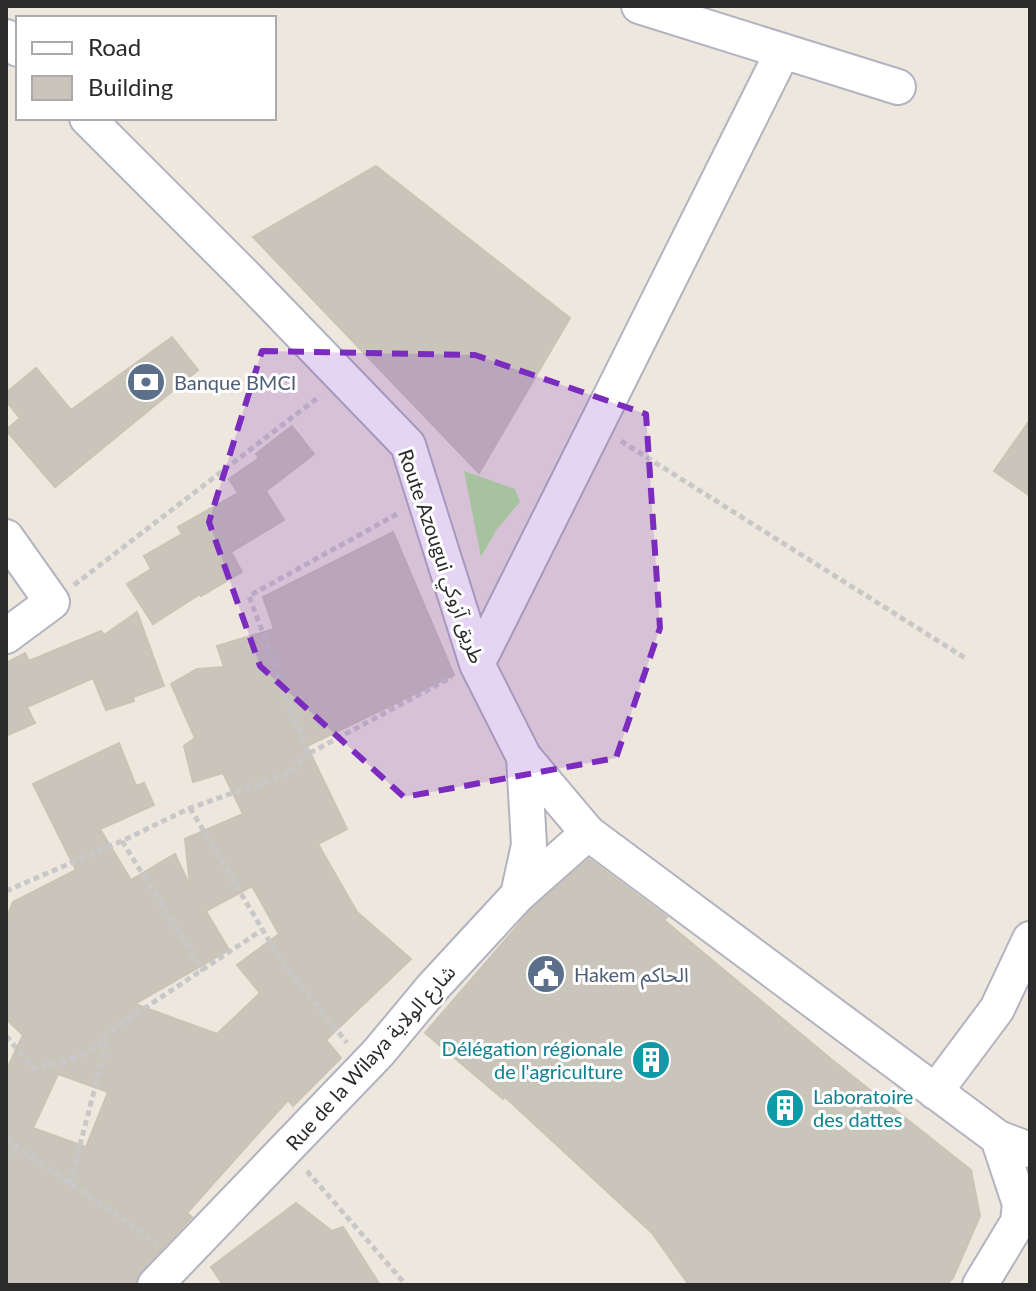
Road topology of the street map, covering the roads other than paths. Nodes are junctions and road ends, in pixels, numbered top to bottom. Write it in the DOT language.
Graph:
graph roads {
  1 [pos="639,6"];
  2 [pos="783,51"];
  3 [pos="898,87"];
  4 [pos="89,120"];
  5 [pos="6,537"];
  6 [pos="6,636"];
  7 [pos="477,664"];
  8 [pos="524,757"];
  9 [pos="588,833"];
  10 [pos="518,895"];
  11 [pos="1030,939"];
  12 [pos="935,1092"];
  13 [pos="998,1138"];
  14 [pos="1030,1150"];
  15 [pos="155,1285"];
  16 [pos="980,1285"];
  1 -- 2 [label="street"];
  2 -- 3 [label="street"];
  2 -- 7 [label="street"];
  4 -- 7 [label="street, Route Azougui طريق آزوكي"];
  5 -- 6 [label="street"];
  7 -- 8 [label="street, Route Azougui طريق آزوكي"];
  8 -- 9 [label="street, Route Azougui طريق آزوكي"];
  8 -- 10 [label="street"];
  9 -- 10 [label="street, Rue de la Wilaya شارع الولاية"];
  9 -- 12 [label="street, Route Azougui طريق آزوكي"];
  10 -- 15 [label="street, Rue de la Wilaya شارع الولاية"];
  11 -- 12 [label="street"];
  12 -- 13 [label="street, Route Azougui طريق آزوكي"];
  13 -- 14 [label="street, Route Azougui طريق آزوكي"];
  13 -- 16 [label="street"];
}
